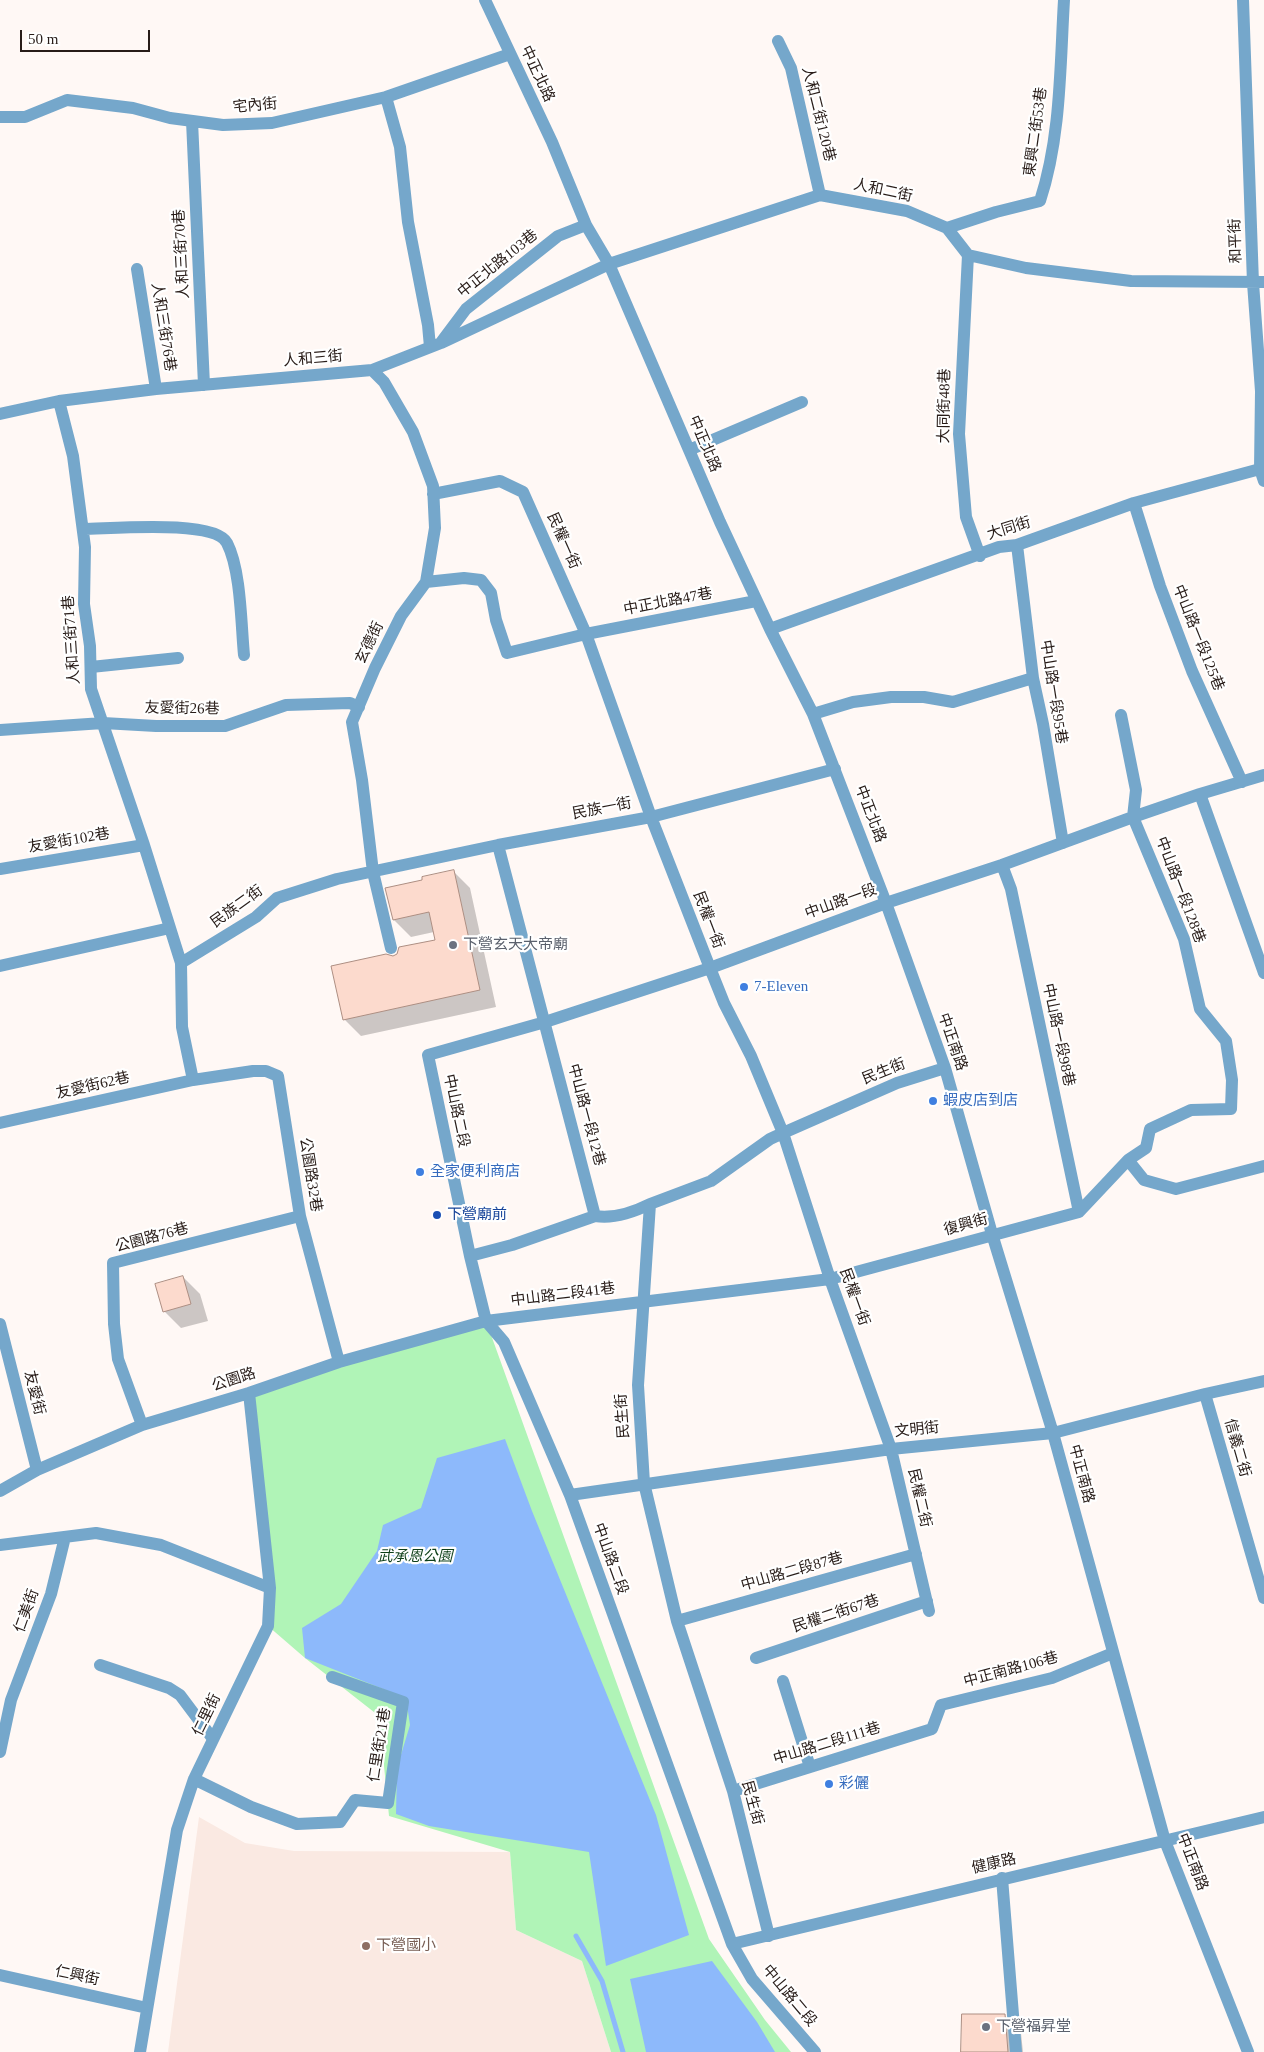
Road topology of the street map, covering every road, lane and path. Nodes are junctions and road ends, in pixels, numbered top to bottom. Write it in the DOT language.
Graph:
graph roads {
  1 [pos="486,0"];
  2 [pos="1064,0"];
  3 [pos="1243,0"];
  4 [pos="778,41"];
  5 [pos="510,54"];
  6 [pos="386,97"];
  7 [pos="0,117"];
  8 [pos="192,121"];
  9 [pos="820,195"];
  10 [pos="586,225"];
  11 [pos="947,228"];
  12 [pos="968,255"];
  13 [pos="609,264"];
  14 [pos="137,269"];
  15 [pos="1258,282"];
  16 [pos="435,345"];
  17 [pos="372,370"];
  18 [pos="204,385"];
  19 [pos="156,389"];
  20 [pos="1262,390"];
  21 [pos="59,401"];
  22 [pos="802,402"];
  23 [pos="0,414"];
  24 [pos="689,450"];
  25 [pos="1262,475"];
  26 [pos="433,494"];
  27 [pos="1134,503"];
  28 [pos="83,529"];
  29 [pos="1017,545"];
  30 [pos="980,556"];
  31 [pos="426,582"];
  32 [pos="756,601"];
  33 [pos="770,629"];
  34 [pos="586,634"];
  35 [pos="244,655"];
  36 [pos="178,658"];
  37 [pos="91,666"];
  38 [pos="1033,678"];
  39 [pos="359,707"];
  40 [pos="813,714"];
  41 [pos="1121,715"];
  42 [pos="103,723"];
  43 [pos="0,730"];
  44 [pos="835,769"];
  45 [pos="1264,776"];
  46 [pos="1242,782"];
  47 [pos="1200,794"];
  48 [pos="651,816"];
  49 [pos="1133,816"];
  50 [pos="1063,843"];
  51 [pos="144,845"];
  52 [pos="498,845"];
  53 [pos="1002,865"];
  54 [pos="0,869"];
  55 [pos="374,872"];
  56 [pos="886,903"];
  57 [pos="170,928"];
  58 [pos="391,948"];
  59 [pos="181,963"];
  60 [pos="0,966"];
  61 [pos="710,968"];
  62 [pos="1264,974"];
  63 [pos="545,1022"];
  64 [pos="428,1055"];
  65 [pos="944,1068"];
  66 [pos="193,1080"];
  67 [pos="0,1123"];
  68 [pos="783,1133"];
  69 [pos="1128,1160"];
  70 [pos="1264,1166"];
  71 [pos="650,1204"];
  72 [pos="1079,1212"];
  73 [pos="300,1216"];
  74 [pos="595,1216"];
  75 [pos="992,1234"];
  76 [pos="470,1256"];
  77 [pos="830,1279"];
  78 [pos="643,1302"];
  79 [pos="486,1321"];
  80 [pos="0,1324"];
  81 [pos="339,1362"];
  82 [pos="1264,1381"];
  83 [pos="249,1393"];
  84 [pos="1205,1394"];
  85 [pos="142,1425"];
  86 [pos="1053,1433"];
  87 [pos="891,1449"];
  88 [pos="38,1470"];
  89 [pos="644,1483"];
  90 [pos="2,1487"];
  91 [pos="570,1495"];
  92 [pos="65,1537"];
  93 [pos="0,1545"];
  94 [pos="916,1554"];
  95 [pos="270,1588"];
  96 [pos="1264,1598"];
  97 [pos="928,1606"];
  98 [pos="677,1621"];
  99 [pos="1113,1653"];
  100 [pos="756,1658"];
  101 [pos="100,1665"];
  102 [pos="332,1677"];
  103 [pos="784,1681"];
  104 [pos="932,1729"];
  105 [pos="213,1739"];
  106 [pos="0,1752"];
  107 [pos="810,1767"];
  108 [pos="194,1779"];
  109 [pos="733,1791"];
  110 [pos="1264,1818"];
  111 [pos="1165,1841"];
  112 [pos="1002,1878"];
  113 [pos="768,1936"];
  114 [pos="732,1944"];
  115 [pos="0,1975"];
  116 [pos="147,2008"];
  117 [pos="140,2052"];
  118 [pos="815,2052"];
  119 [pos="1016,2052"];
  120 [pos="1248,2052"];
  1 -- 5 [label="street, 中正北路"];
  2 -- 11 [label="street, 東興二街53巷"];
  3 -- 15 [label="street, 和平街"];
  4 -- 9 [label="street, 人和二街120巷"];
  5 -- 6 [label="street, 宅內街"];
  5 -- 10 [label="street, 中正北路"];
  6 -- 8 [label="street, 宅內街"];
  6 -- 16 [label="street"];
  7 -- 8 [label="street, 宅內街"];
  8 -- 18 [label="street, 人和三街70巷"];
  9 -- 11 [label="street, 人和二街"];
  9 -- 13 [label="street, 人和二街"];
  10 -- 13 [label="street, 中正北路"];
  10 -- 16 [label="street, 中正北路103巷"];
  11 -- 12 [label="street, 人和二街"];
  12 -- 15 [label="street"];
  12 -- 30 [label="street, 大同街48巷"];
  13 -- 16 [label="street, 人和三街"];
  13 -- 24 [label="street, 中正北路"];
  14 -- 19 [label="street, 人和三街76巷"];
  15 -- 20 [label="street, 和平街"];
  16 -- 17 [label="street, 人和三街"];
  17 -- 18 [label="street, 人和三街"];
  17 -- 26 [label="street, 玄德街"];
  18 -- 19 [label="street, 人和三街"];
  19 -- 21 [label="street, 人和三街"];
  20 -- 25 [label="street, 和平街"];
  21 -- 23 [label="street, 人和三街"];
  21 -- 28 [label="street, 人和三街71巷"];
  22 -- 24 [label="street"];
  24 -- 32 [label="street, 中正北路"];
  25 -- 27 [label="street, 大同街"];
  26 -- 31 [label="street, 玄德街"];
  26 -- 34 [label="street, 民權一街"];
  27 -- 29 [label="street, 大同街"];
  27 -- 46 [label="street, 中山路一段125巷"];
  28 -- 35 [label="street"];
  28 -- 37 [label="street, 人和三街71巷"];
  29 -- 30 [label="street, 大同街"];
  29 -- 38 [label="street, 中山路一段95巷"];
  30 -- 33 [label="street, 大同街"];
  31 -- 34 [label="street, 中正北路47巷"];
  31 -- 39 [label="street, 玄德街"];
  32 -- 33 [label="street, 中正北路"];
  32 -- 34 [label="street, 中正北路47巷"];
  33 -- 40 [label="street, 中正北路"];
  34 -- 48 [label="street, 民權一街"];
  36 -- 37 [label="street"];
  37 -- 42 [label="street, 人和三街71巷"];
  38 -- 40 [label="street"];
  38 -- 50 [label="street, 中山路一段95巷"];
  39 -- 42 [label="street, 友愛街26巷"];
  39 -- 55 [label="street, 玄德街"];
  40 -- 44 [label="street, 中正北路"];
  41 -- 49 [label="street"];
  42 -- 43 [label="street, 友愛街26巷"];
  42 -- 51 [label="street, 人和三街71巷"];
  44 -- 48 [label="street, 民族一街"];
  44 -- 56 [label="street, 中正北路"];
  45 -- 46 [label="street, 中山路一段"];
  46 -- 47 [label="street, 中山路一段"];
  47 -- 49 [label="street, 中山路一段"];
  47 -- 62 [label="street"];
  48 -- 52 [label="street, 民族一街"];
  48 -- 61 [label="street, 民權一街"];
  49 -- 50 [label="street, 中山路一段"];
  49 -- 69 [label="street, 中山路一段128巷"];
  50 -- 53 [label="street, 中山路一段"];
  51 -- 54 [label="street, 友愛街102巷"];
  51 -- 57 [label="street, 人和三街71巷"];
  52 -- 55 [label="street, 民族一街"];
  52 -- 63 [label="street, 中山路一段12巷"];
  53 -- 56 [label="street, 中山路一段"];
  53 -- 72 [label="street, 中山路一段98巷"];
  55 -- 58 [label="street, 玄德街"];
  55 -- 59 [label="street, 民族二街"];
  56 -- 61 [label="street, 中山路一段"];
  56 -- 65 [label="street, 中正南路"];
  57 -- 59 [label="street, 人和三街71巷"];
  57 -- 60 [label="street"];
  59 -- 66 [label="street, 人和三街71巷"];
  61 -- 63 [label="street, 中山路一段"];
  61 -- 68 [label="street, 民權一街"];
  63 -- 64 [label="street, 中山路一段"];
  63 -- 74 [label="street, 中山路一段12巷"];
  64 -- 76 [label="street, 中山路二段"];
  65 -- 68 [label="street, 民生街"];
  65 -- 75 [label="street, 中正南路"];
  66 -- 67 [label="street, 友愛街62巷"];
  66 -- 73 [label="street, 公園路32巷"];
  68 -- 71 [label="street, 民生街"];
  68 -- 77 [label="street, 民權一街"];
  69 -- 70 [label="street"];
  69 -- 72 [label="street"];
  71 -- 74 [label="street"];
  71 -- 78 [label="street, 民生街"];
  72 -- 75 [label="street, 復興街"];
  73 -- 81 [label="street, 公園路32巷"];
  73 -- 85 [label="street, 公園路76巷"];
  74 -- 76 [label="street"];
  75 -- 77 [label="street, 復興街"];
  75 -- 86 [label="street, 中正南路"];
  76 -- 79 [label="street, 中山路二段"];
  77 -- 78 [label="street, 復興街"];
  77 -- 87 [label="street, 民權一街"];
  78 -- 79 [label="street, 中山路二段41巷"];
  78 -- 89 [label="street, 民生街"];
  79 -- 81 [label="street, 公園路"];
  79 -- 91 [label="street, 中山路二段"];
  80 -- 88 [label="street, 友愛街"];
  81 -- 83 [label="street, 公園路"];
  82 -- 84 [label="street, 文明街"];
  83 -- 85 [label="street, 公園路"];
  83 -- 95 [label="street, 仁里街"];
  84 -- 86 [label="street, 文明街"];
  84 -- 96 [label="street, 信義二街"];
  85 -- 88 [label="street, 公園路"];
  86 -- 87 [label="street, 文明街"];
  86 -- 99 [label="street, 中正南路"];
  87 -- 89 [label="street, 文明街"];
  87 -- 94 [label="street, 民權二街"];
  88 -- 90 [label="street, 公園路"];
  89 -- 91 [label="street, 文明街"];
  89 -- 98 [label="street, 民生街"];
  91 -- 114 [label="street, 中山路二段"];
  92 -- 93 [label="street"];
  92 -- 95 [label="street"];
  92 -- 106 [label="street, 仁美街"];
  94 -- 97 [label="street, 民權二街"];
  94 -- 98 [label="street, 中山路二段87巷"];
  95 -- 105 [label="street, 仁里街"];
  97 -- 100 [label="street, 民權二街67巷"];
  98 -- 109 [label="street, 民生街"];
  99 -- 104 [label="street, 中正南路106巷"];
  99 -- 111 [label="street, 中正南路"];
  101 -- 105 [label="street"];
  102 -- 108 [label="street, 仁里街21巷"];
  103 -- 107 [label="street"];
  104 -- 107 [label="street, 中山路二段111巷"];
  105 -- 108 [label="street, 仁里街"];
  107 -- 109 [label="street, 中山路二段111巷"];
  108 -- 116 [label="street, 仁里街"];
  109 -- 113 [label="street, 民生街"];
  110 -- 111 [label="street, 健康路"];
  111 -- 112 [label="street, 健康路"];
  111 -- 120 [label="street, 中正南路"];
  112 -- 113 [label="street, 健康路"];
  112 -- 119 [label="street"];
  113 -- 114 [label="street, 健康路"];
  114 -- 118 [label="street, 中山路二段"];
  115 -- 116 [label="street, 仁興街"];
  116 -- 117 [label="street, 仁里街"];
}
